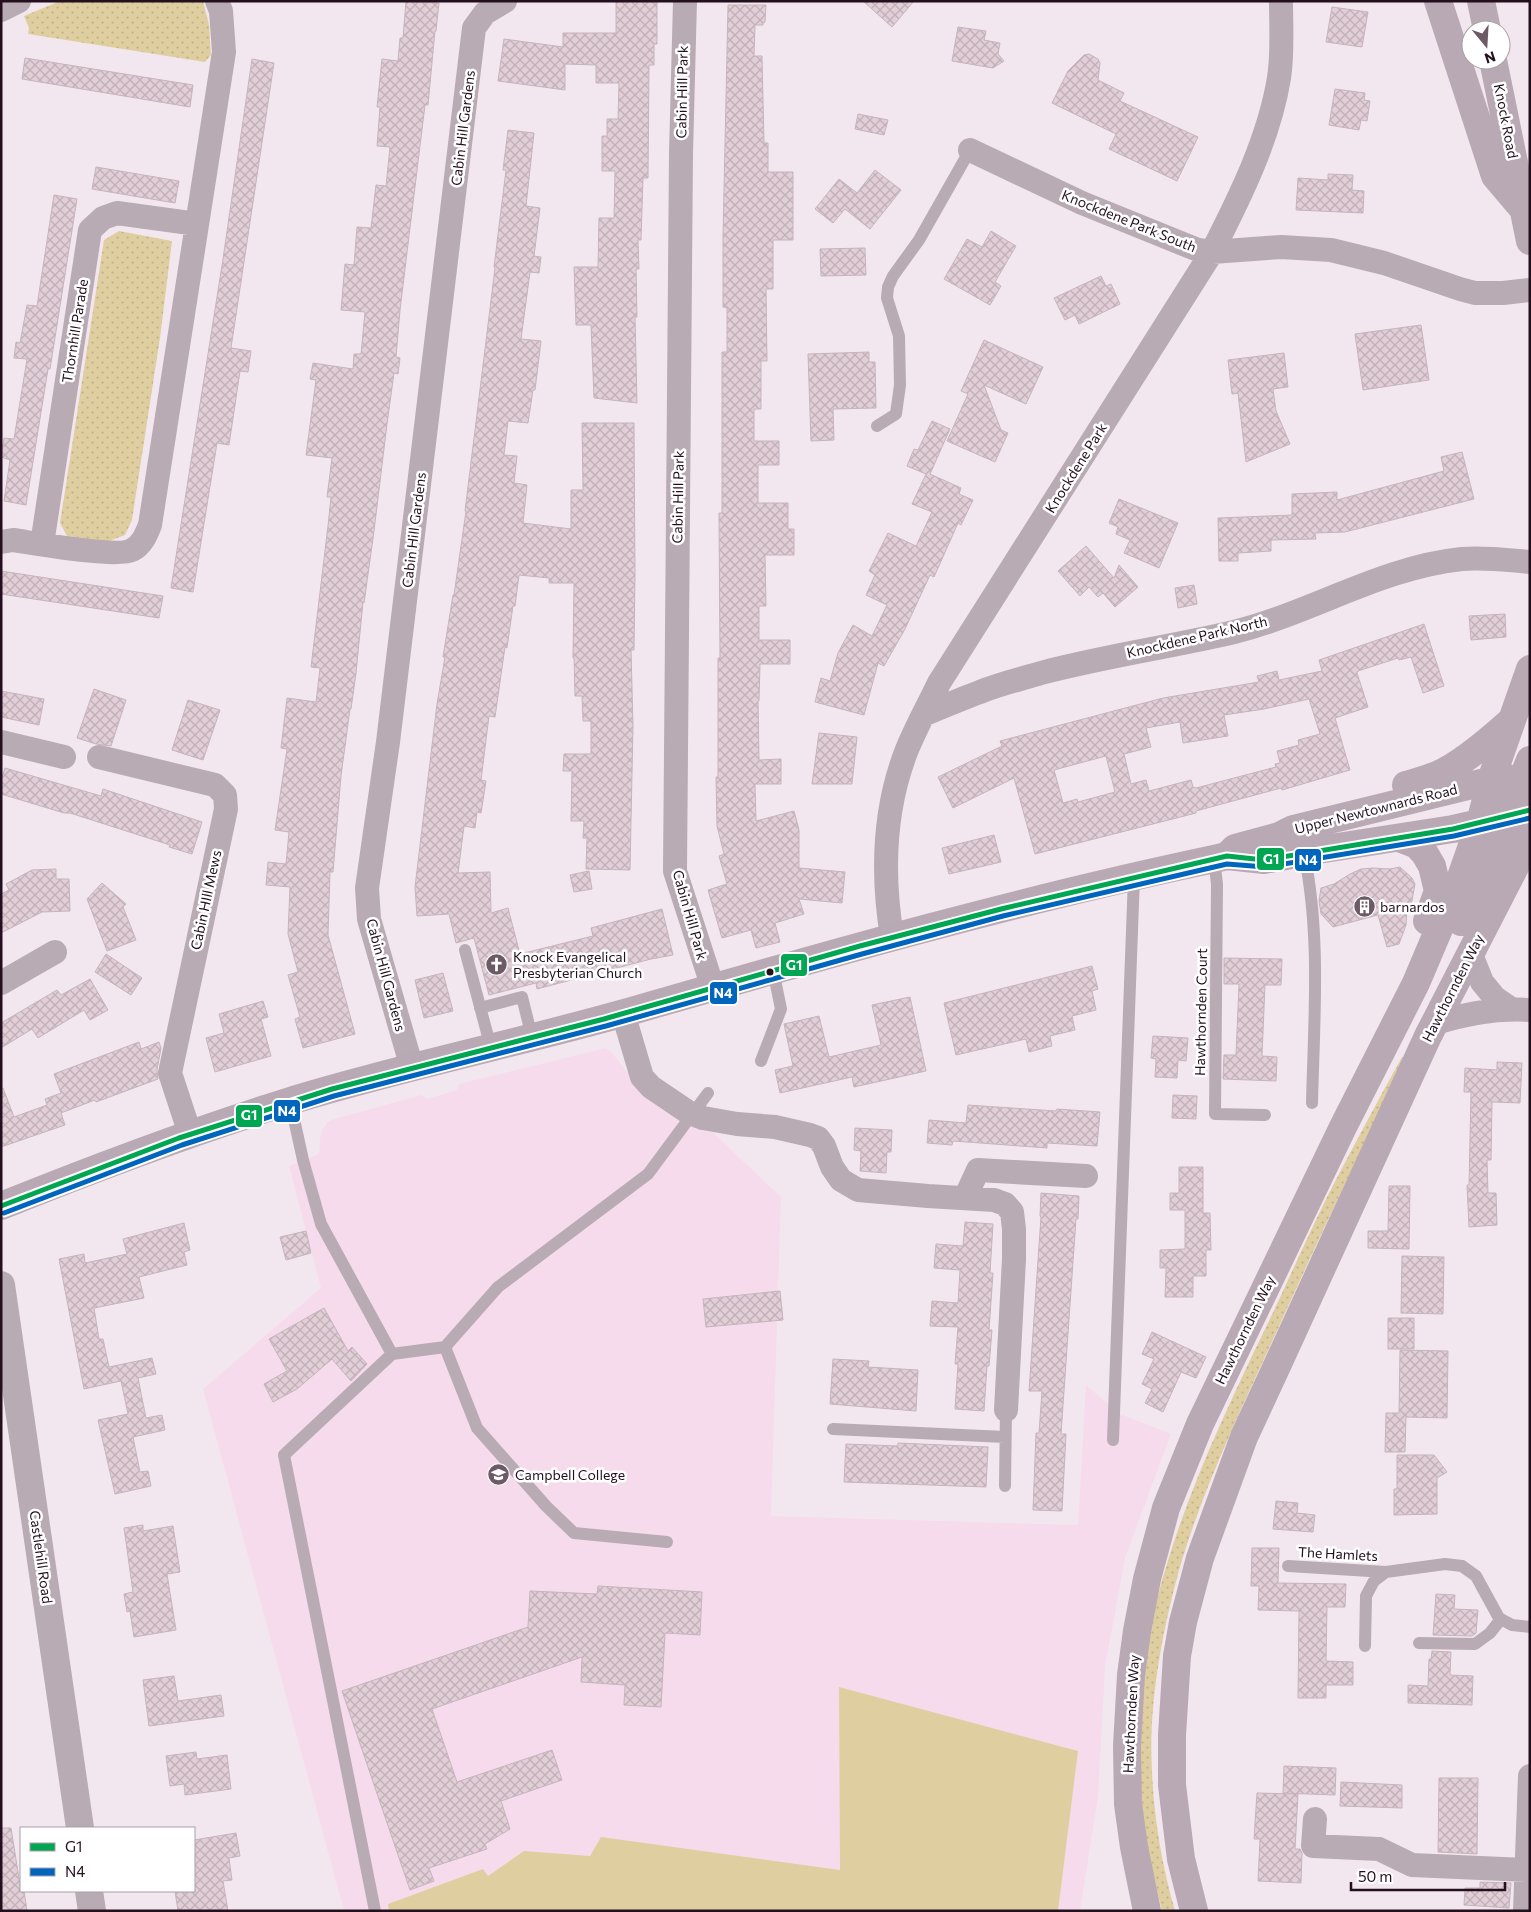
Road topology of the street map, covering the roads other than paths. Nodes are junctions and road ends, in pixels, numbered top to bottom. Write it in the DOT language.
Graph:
graph roads {
  1 [pos="19,1"];
  2 [pos="217,1"];
  3 [pos="505,1"];
  4 [pos="684,1"];
  5 [pos="1281,1"];
  6 [pos="1438,1"];
  7 [pos="1481,1"];
  8 [pos="1,10"];
  9 [pos="1485,20"];
  10 [pos="1495,70"];
  11 [pos="970,150"];
  12 [pos="1523,209"];
  13 [pos="197,224"];
  14 [pos="1530,241"];
  15 [pos="1212,252"];
  16 [pos="1530,290"];
  17 [pos="877,426"];
  18 [pos="1,542"];
  19 [pos="42,544"];
  20 [pos="1530,562"];
  21 [pos="1530,669"];
  22 [pos="923,715"];
  23 [pos="1510,722"];
  24 [pos="1,742"];
  25 [pos="64,757"];
  26 [pos="98,757"];
  27 [pos="1513,789"];
  28 [pos="1530,834"];
  29 [pos="1399,838"];
  30 [pos="1304,853"];
  31 [pos="1225,854"];
  32 [pos="1522,860"];
  33 [pos="1134,877"];
  34 [pos="892,937"];
  35 [pos="465,950"];
  36 [pos="55,952"];
  37 [pos="1470,952"];
  38 [pos="773,970"];
  39 [pos="1,983"];
  40 [pos="1416,983"];
  41 [pos="712,988"];
  42 [pos="480,1008"];
  43 [pos="1520,1009"];
  44 [pos="623,1013"];
  45 [pos="1433,1024"];
  46 [pos="532,1037"];
  47 [pos="491,1048"];
  48 [pos="761,1061"];
  49 [pos="412,1068"];
  50 [pos="708,1093"];
  51 [pos="290,1102"];
  52 [pos="1312,1103"];
  53 [pos="692,1114"];
  54 [pos="1266,1115"];
  55 [pos="1343,1127"];
  56 [pos="190,1134"];
  57 [pos="1086,1176"];
  58 [pos="965,1198"];
  59 [pos="1,1206"];
  60 [pos="1,1285"];
  61 [pos="445,1347"];
  62 [pos="392,1354"];
  63 [pos="1006,1410"];
  64 [pos="833,1429"];
  65 [pos="1005,1437"];
  66 [pos="1112,1440"];
  67 [pos="1004,1486"];
  68 [pos="667,1542"];
  69 [pos="1288,1566"];
  70 [pos="1386,1572"];
  71 [pos="1501,1619"];
  72 [pos="1530,1627"];
  73 [pos="1419,1643"];
  74 [pos="1365,1646"];
  75 [pos="1530,1776"];
  76 [pos="1315,1819"];
  77 [pos="80,1827"];
  78 [pos="1527,1870"];
  79 [pos="89,1892"];
  80 [pos="92,1911"];
  81 [pos="375,1911"];
  82 [pos="1147,1911"];
  83 [pos="1194,1911"];
  84 [pos="1525,1911"];
  1 -- 8 [label="street"];
  2 -- 13 [label="street"];
  3 -- 49 [label="street, Cabin Hill Gardens"];
  4 -- 41 [label="street, Cabin Hill Park"];
  5 -- 15 [label="street, Knockdene Park"];
  6 -- 12 [label="highway"];
  7 -- 9 [label="highway"];
  10 -- 12 [label="highway, Knock Road"];
  11 -- 15 [label="street, Knockdene Park South"];
  11 -- 17 [label="lane"];
  12 -- 14 [label="highway, Knock Road"];
  13 -- 19 [label="street"];
  13 -- 19 [label="street, Thornhill Parade"];
  15 -- 16 [label="street, Knockdene Park South"];
  15 -- 22 [label="street, Knockdene Park"];
  18 -- 19 [label="street"];
  20 -- 22 [label="street, Knockdene Park North"];
  21 -- 23 [label="highway"];
  22 -- 34 [label="street, Knockdene Park"];
  23 -- 27 [label="highway"];
  23 -- 31 [label="highway"];
  24 -- 25 [label="street"];
  26 -- 56 [label="street, Cabin HIll Mews"];
  27 -- 29 [label="highway, Upper Newtownards Road"];
  27 -- 31 [label="highway, Upper Newtownards Road"];
  27 -- 40 [label="highway, Hawthornden Way"];
  27 -- 40 [label="highway"];
  28 -- 32 [label="highway, Hawthornden Way"];
  29 -- 30 [label="highway, Upper Newtownards Road"];
  29 -- 55 [label="highway"];
  30 -- 31 [label="highway, Upper Newtownards Road"];
  30 -- 52 [label="lane"];
  31 -- 33 [label="highway, Upper Newtownards Road"];
  31 -- 54 [label="lane, Hawthornden Court"];
  32 -- 37 [label="highway, Hawthornden Way"];
  33 -- 34 [label="highway, Upper Newtownards Road"];
  33 -- 66 [label="lane"];
  34 -- 38 [label="highway, Upper Newtownards Road"];
  35 -- 42 [label="lane"];
  36 -- 39 [label="street"];
  37 -- 43 [label="street"];
  37 -- 45 [label="highway, Hawthornden Way"];
  38 -- 41 [label="highway, Upper Newtownards Road"];
  38 -- 48 [label="lane"];
  40 -- 55 [label="highway, Hawthornden Way"];
  41 -- 44 [label="highway, Upper Newtownards Road"];
  42 -- 46 [label="lane"];
  42 -- 47 [label="lane"];
  43 -- 45 [label="street"];
  44 -- 46 [label="highway, Upper Newtownards Road"];
  44 -- 53 [label="street"];
  45 -- 83 [label="highway, Hawthornden Way"];
  46 -- 47 [label="highway, Upper Newtownards Road"];
  47 -- 49 [label="highway, Upper Newtownards Road"];
  49 -- 51 [label="highway, Upper Newtownards Road"];
  50 -- 53 [label="lane"];
  51 -- 56 [label="highway, Upper Newtownards Road"];
  51 -- 62 [label="lane"];
  53 -- 58 [label="street"];
  53 -- 61 [label="lane"];
  55 -- 82 [label="highway, Hawthornden Way"];
  56 -- 59 [label="highway, Upper Newtownards Road"];
  57 -- 58 [label="street"];
  58 -- 63 [label="street"];
  60 -- 77 [label="street, Castlehill Road"];
  61 -- 62 [label="lane"];
  61 -- 68 [label="lane"];
  62 -- 81 [label="lane"];
  63 -- 65 [label="lane"];
  64 -- 65 [label="lane"];
  65 -- 67 [label="lane"];
  69 -- 70 [label="lane, The Hamlets"];
  70 -- 71 [label="lane, The Hamlets"];
  70 -- 74 [label="lane, The Hamlets"];
  71 -- 72 [label="lane"];
  71 -- 73 [label="lane"];
  75 -- 78 [label="street"];
  76 -- 78 [label="street"];
  78 -- 84 [label="street"];
  79 -- 80 [label="street"];
}
